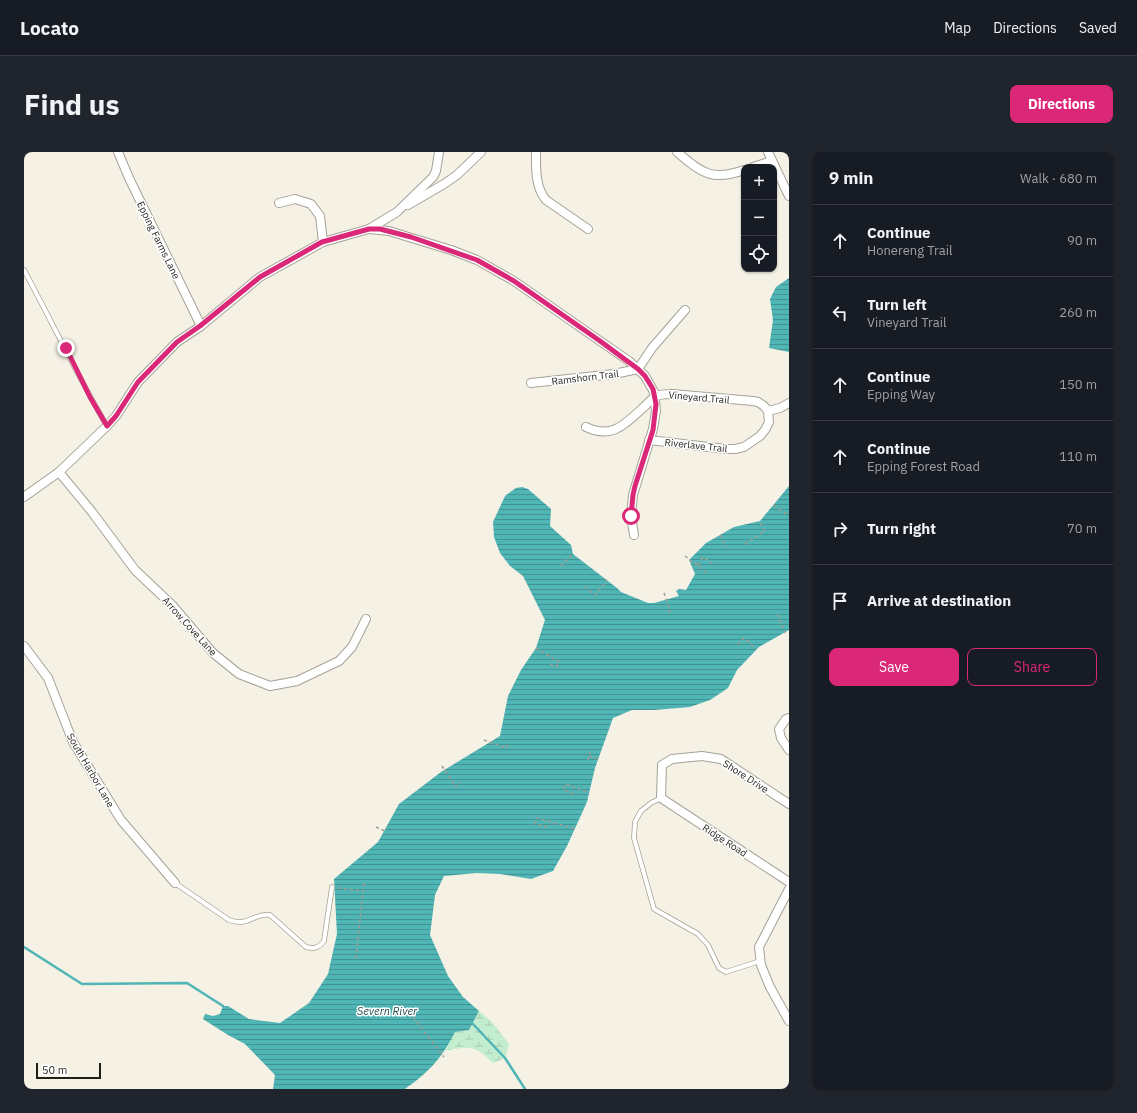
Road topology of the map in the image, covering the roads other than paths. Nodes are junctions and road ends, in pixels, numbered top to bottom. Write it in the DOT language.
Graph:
graph roads {
  1 [pos="118,152"];
  2 [pos="439,152"];
  3 [pos="481,152"];
  4 [pos="536,152"];
  5 [pos="677,152"];
  6 [pos="768,152"];
  7 [pos="772,160"];
  8 [pos="762,164"];
  9 [pos="741,171"];
  10 [pos="789,196"];
  11 [pos="280,203"];
  12 [pos="397,212"];
  13 [pos="369,229"];
  14 [pos="588,229"];
  15 [pos="322,242"];
  16 [pos="24,270"];
  17 [pos="685,310"];
  18 [pos="200,326"];
  19 [pos="638,369"];
  20 [pos="532,383"];
  21 [pos="655,397"];
  22 [pos="789,403"];
  23 [pos="768,411"];
  24 [pos="107,426"];
  25 [pos="586,427"];
  26 [pos="649,440"];
  27 [pos="59,472"];
  28 [pos="24,497"];
  29 [pos="634,535"];
  30 [pos="366,619"];
  31 [pos="24,646"];
  32 [pos="789,718"];
  33 [pos="789,750"];
  34 [pos="661,798"];
  35 [pos="789,804"];
  36 [pos="175,882"];
  37 [pos="789,882"];
  38 [pos="332,888"];
  39 [pos="789,889"];
  40 [pos="760,961"];
  41 [pos="789,1021"];
  1 -- 18 [label="street, Epping Farms Lane"];
  2 -- 12 [label="street"];
  3 -- 12 [label="street"];
  4 -- 14 [label="street"];
  5 -- 9 [label="street"];
  6 -- 7 [label="street"];
  7 -- 8 [label="street"];
  7 -- 10 [label="street"];
  11 -- 15 [label="street"];
  12 -- 13 [label="street"];
  13 -- 15 [label="street"];
  13 -- 19 [label="street, Vineyard Trail"];
  15 -- 18 [label="street"];
  16 -- 24 [label="lane"];
  17 -- 19 [label="street"];
  18 -- 24 [label="street"];
  19 -- 20 [label="street, Ramshorn Trail"];
  19 -- 21 [label="street, Vineyard Trail"];
  21 -- 23 [label="street, Vineyard Trail"];
  21 -- 25 [label="street"];
  21 -- 26 [label="street"];
  22 -- 23 [label="street"];
  23 -- 26 [label="street, Riverlave Trail"];
  24 -- 27 [label="street"];
  26 -- 29 [label="street"];
  27 -- 28 [label="street"];
  27 -- 30 [label="street, Arrow Cove Lane"];
  31 -- 36 [label="street, South Harbor Lane"];
  32 -- 33 [label="street"];
  34 -- 35 [label="street, Shore Drive"];
  34 -- 37 [label="street, Ridge Road"];
  34 -- 40 [label="lane"];
  36 -- 38 [label="lane"];
  39 -- 40 [label="street"];
  40 -- 41 [label="street"];
}
